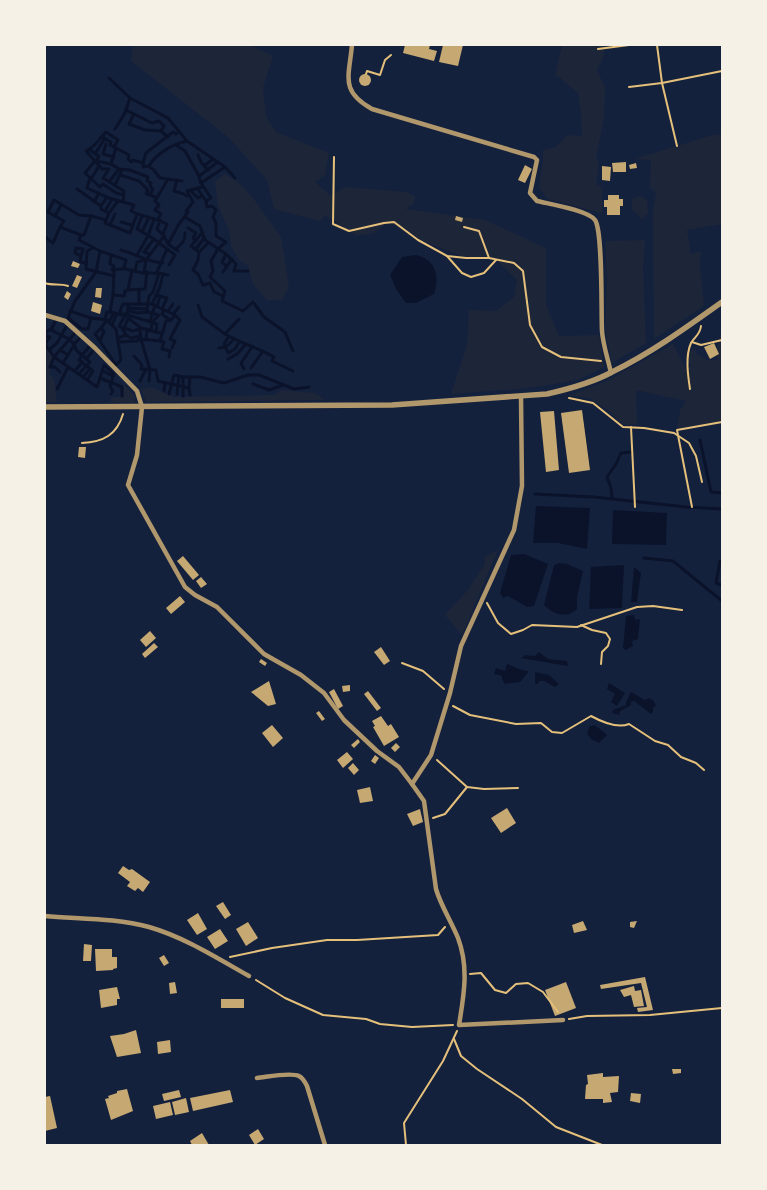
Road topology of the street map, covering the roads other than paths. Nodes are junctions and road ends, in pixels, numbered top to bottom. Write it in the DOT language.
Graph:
graph roads {
  1 [pos="352,45"];
  2 [pos="722,302"];
  3 [pos="45,315"];
  4 [pos="611,373"];
  5 [pos="521,397"];
  6 [pos="45,407"];
  7 [pos="142,407"];
  8 [pos="412,784"];
  9 [pos="45,916"];
  10 [pos="249,976"];
  11 [pos="564,1020"];
  12 [pos="256,1078"];
  13 [pos="325,1145"];
  1 -- 4 [label="street"];
  2 -- 4 [label="street"];
  3 -- 7 [label="street"];
  4 -- 5 [label="street"];
  5 -- 7 [label="street"];
  5 -- 8 [label="street"];
  6 -- 7 [label="street"];
  7 -- 8 [label="street"];
  8 -- 11 [label="street"];
  9 -- 10 [label="street"];
  12 -- 13 [label="street"];
}
